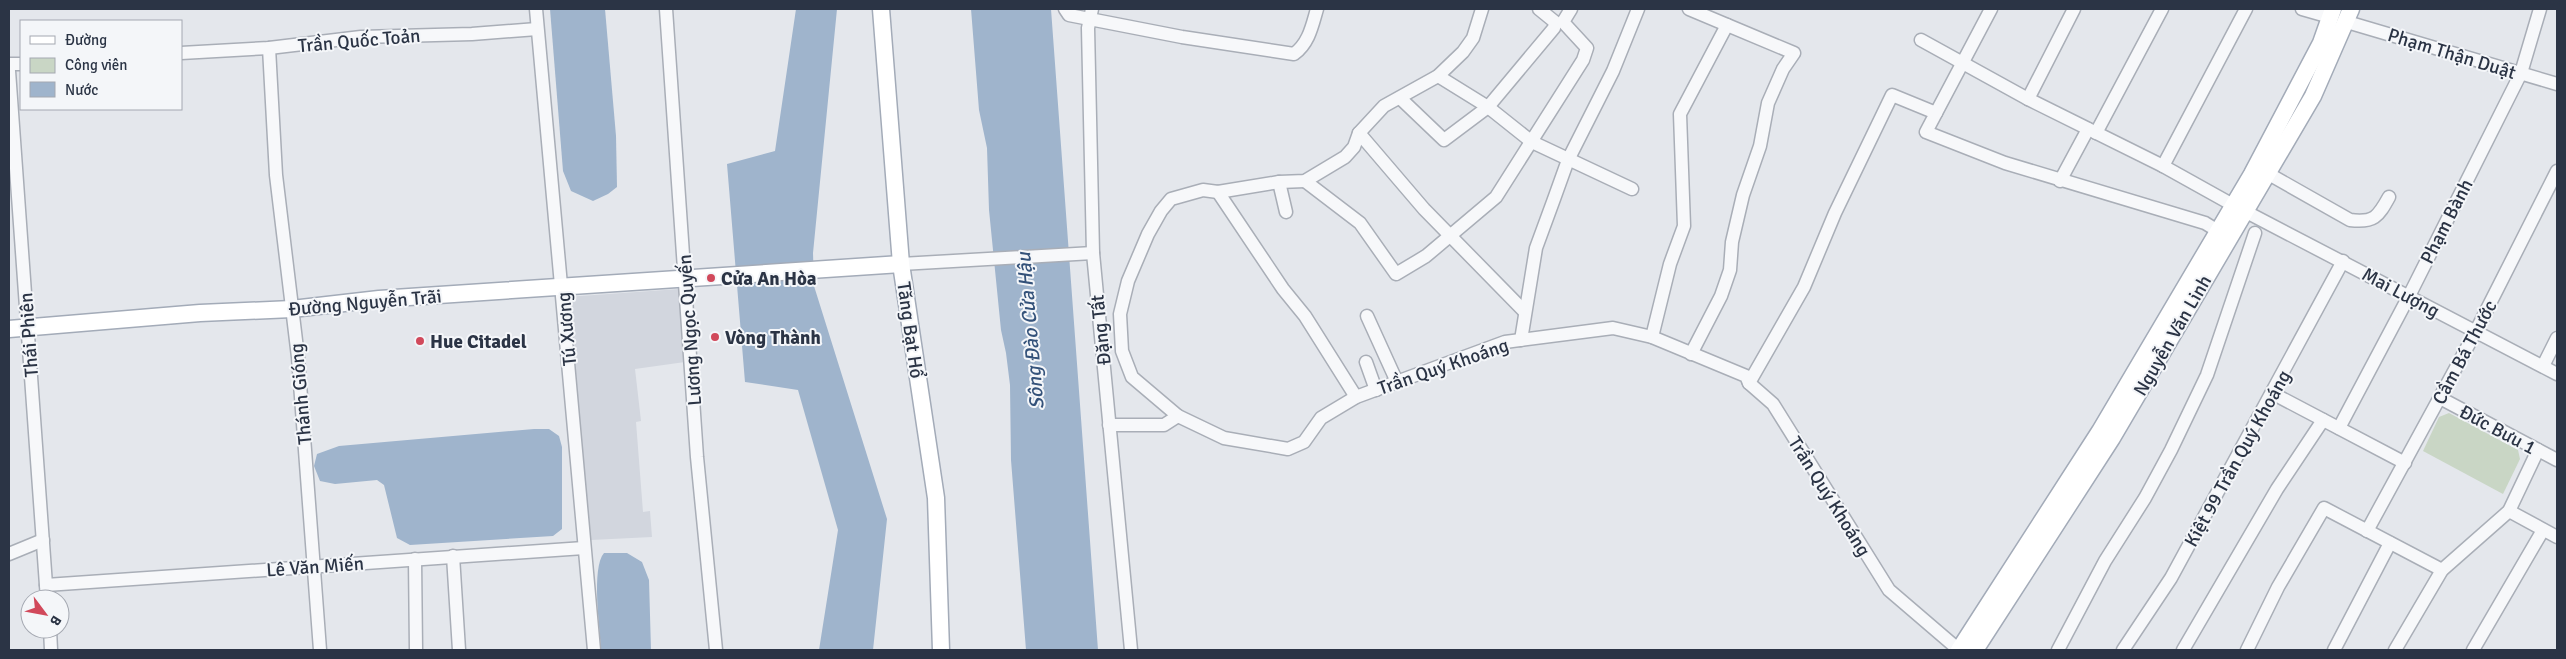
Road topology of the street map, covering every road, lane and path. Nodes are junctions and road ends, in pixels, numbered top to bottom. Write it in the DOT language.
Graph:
graph roads {
  1 [pos="536,9"];
  2 [pos="666,9"];
  3 [pos="881,9"];
  4 [pos="1065,9"];
  5 [pos="1317,9"];
  6 [pos="1482,9"];
  7 [pos="1539,9"];
  8 [pos="1571,9"];
  9 [pos="1638,9"];
  10 [pos="1689,9"];
  11 [pos="1992,9"];
  12 [pos="2074,9"];
  13 [pos="2162,9"];
  14 [pos="2246,9"];
  15 [pos="2302,9"];
  16 [pos="2540,9"];
  17 [pos="1091,13"];
  18 [pos="2331,13"];
  19 [pos="2349,15"];
  20 [pos="1558,25"];
  21 [pos="1727,25"];
  22 [pos="537,29"];
  23 [pos="1921,40"];
  24 [pos="269,48"];
  25 [pos="182,53"];
  26 [pos="1962,64"];
  27 [pos="9,71"];
  28 [pos="2521,73"];
  29 [pos="1438,76"];
  30 [pos="2557,84"];
  31 [pos="1400,98"];
  32 [pos="2028,99"];
  33 [pos="1488,107"];
  34 [pos="1936,113"];
  35 [pos="2092,131"];
  36 [pos="1359,133"];
  37 [pos="1532,142"];
  38 [pos="1568,160"];
  39 [pos="2163,166"];
  40 [pos="2557,171"];
  41 [pos="2267,173"];
  42 [pos="1305,181"];
  43 [pos="2060,181"];
  44 [pos="1279,182"];
  45 [pos="1632,188"];
  46 [pos="1218,192"];
  47 [pos="2388,197"];
  48 [pos="2239,208"];
  49 [pos="1286,212"];
  50 [pos="2218,231"];
  51 [pos="2255,233"];
  52 [pos="1450,235"];
  53 [pos="1093,253"];
  54 [pos="2343,261"];
  55 [pos="901,264"];
  56 [pos="686,279"];
  57 [pos="562,287"];
  58 [pos="2409,296"];
  59 [pos="292,309"];
  60 [pos="1524,311"];
  61 [pos="1367,316"];
  62 [pos="28,327"];
  63 [pos="9,329"];
  64 [pos="2476,331"];
  65 [pos="1652,337"];
  66 [pos="2557,338"];
  67 [pos="1521,340"];
  68 [pos="1691,354"];
  69 [pos="1366,362"];
  70 [pos="2543,366"];
  71 [pos="2557,374"];
  72 [pos="1397,382"];
  73 [pos="1748,383"];
  74 [pos="1376,390"];
  75 [pos="2272,393"];
  76 [pos="1356,397"];
  77 [pos="2440,398"];
  78 [pos="1178,416"];
  79 [pos="2323,420"];
  80 [pos="1110,425"];
  81 [pos="2339,428"];
  82 [pos="2106,435"];
  83 [pos="2538,450"];
  84 [pos="2557,460"];
  85 [pos="2405,463"];
  86 [pos="2509,511"];
  87 [pos="2544,530"];
  88 [pos="2367,531"];
  89 [pos="2557,537"];
  90 [pos="43,540"];
  91 [pos="2390,543"];
  92 [pos="584,548"];
  93 [pos="9,554"];
  94 [pos="453,556"];
  95 [pos="415,559"];
  96 [pos="313,566"];
  97 [pos="2442,570"];
  98 [pos="46,585"];
  99 [pos="47,589"];
  100 [pos="320,650"];
  101 [pos="416,650"];
  102 [pos="459,650"];
  103 [pos="594,650"];
  104 [pos="716,650"];
  105 [pos="942,650"];
  106 [pos="1131,650"];
  107 [pos="1959,650"];
  108 [pos="1975,650"];
  109 [pos="2058,650"];
  110 [pos="2123,650"];
  111 [pos="2183,650"];
  112 [pos="2247,650"];
  113 [pos="2334,650"];
  114 [pos="2395,650"];
  115 [pos="2473,650"];
  1 -- 22 [label="street, Tú Xương"];
  2 -- 56 [label="street, Lương Ngọc Quyến"];
  3 -- 55 [label="main road, Tăng Bạt Hổ"];
  4 -- 17 [label="street"];
  5 -- 17 [label="street"];
  6 -- 29 [label="street"];
  7 -- 20 [label="street"];
  8 -- 20 [label="street"];
  9 -- 38 [label="street"];
  10 -- 21 [label="street"];
  11 -- 26 [label="street"];
  12 -- 32 [label="street"];
  13 -- 35 [label="street"];
  14 -- 39 [label="street"];
  15 -- 18 [label="street"];
  16 -- 28 [label="street, Phạm Bành"];
  17 -- 53 [label="street, Đặng Tất"];
  18 -- 48 [label="main road, Nguyễn Văn Linh"];
  19 -- 28 [label="street, Phạm Thận Duật"];
  19 -- 41 [label="main road, Nguyễn Văn Linh"];
  20 -- 33 [label="street"];
  20 -- 37 [label="street"];
  21 -- 65 [label="street"];
  21 -- 68 [label="street"];
  22 -- 24 [label="street, Trần Quốc Toản"];
  22 -- 57 [label="street, Tú Xương"];
  23 -- 26 [label="street, Mai Lượng"];
  24 -- 25 [label="street, Trần Quốc Toản"];
  24 -- 59 [label="street, Thánh Gióng"];
  26 -- 32 [label="street, Mai Lượng"];
  26 -- 34 [label="street"];
  27 -- 62 [label="street, Thái Phiên"];
  28 -- 30 [label="street, Phạm Thận Duật"];
  28 -- 58 [label="street, Phạm Bành"];
  29 -- 31 [label="street"];
  29 -- 33 [label="street"];
  31 -- 33 [label="street"];
  31 -- 36 [label="street"];
  32 -- 35 [label="street, Mai Lượng"];
  33 -- 37 [label="street"];
  34 -- 43 [label="street"];
  34 -- 73 [label="street"];
  35 -- 39 [label="street, Mai Lượng"];
  35 -- 43 [label="street"];
  36 -- 42 [label="street"];
  36 -- 52 [label="street"];
  37 -- 38 [label="street"];
  37 -- 52 [label="street"];
  38 -- 45 [label="street"];
  38 -- 60 [label="street"];
  39 -- 48 [label="street, Mai Lượng"];
  40 -- 64 [label="street, Cầm Bá Thước"];
  41 -- 47 [label="street"];
  41 -- 48 [label="main road, Nguyễn Văn Linh"];
  42 -- 44 [label="street, Trần Quý Khoáng"];
  42 -- 52 [label="street"];
  43 -- 50 [label="street"];
  44 -- 46 [label="street, Trần Quý Khoáng"];
  44 -- 49 [label="street"];
  46 -- 76 [label="street"];
  46 -- 78 [label="street, Trần Quý Khoáng"];
  48 -- 50 [label="main road, Nguyễn Văn Linh"];
  48 -- 54 [label="street, Mai Lượng"];
  48 -- 82 [label="main road, Nguyễn Văn Linh"];
  50 -- 82 [label="main road, Nguyễn Văn Linh"];
  51 -- 109 [label="street"];
  52 -- 60 [label="street"];
  53 -- 55 [label="street"];
  53 -- 80 [label="street, Đặng Tất"];
  54 -- 58 [label="street, Mai Lượng"];
  54 -- 75 [label="street, Kiệt 99 Trần Quý Khoáng"];
  55 -- 56 [label="main road, Đường Nguyễn Trãi"];
  55 -- 105 [label="main road, Tăng Bạt Hổ"];
  56 -- 57 [label="main road, Đường Nguyễn Trãi"];
  56 -- 104 [label="street, Lương Ngọc Quyến"];
  57 -- 59 [label="main road, Đường Nguyễn Trãi"];
  57 -- 92 [label="street, Tú Xương"];
  58 -- 64 [label="street, Mai Lượng"];
  58 -- 81 [label="street, Phạm Bành"];
  59 -- 62 [label="main road, Đường Nguyễn Trãi"];
  59 -- 96 [label="street, Thánh Gióng"];
  60 -- 67 [label="street"];
  61 -- 72 [label="street"];
  62 -- 63 [label="main road, Đường Nguyễn Trãi"];
  62 -- 90 [label="street, Thái Phiên"];
  64 -- 70 [label="street, Mai Lượng"];
  64 -- 77 [label="street, Cầm Bá Thước"];
  65 -- 67 [label="street, Trần Quý Khoáng"];
  65 -- 68 [label="street, Trần Quý Khoáng"];
  66 -- 70 [label="street"];
  67 -- 72 [label="street, Trần Quý Khoáng"];
  68 -- 73 [label="street, Trần Quý Khoáng"];
  69 -- 74 [label="street"];
  70 -- 71 [label="street, Mai Lượng"];
  72 -- 74 [label="street, Trần Quý Khoáng"];
  73 -- 107 [label="street, Trần Quý Khoáng"];
  74 -- 76 [label="street, Trần Quý Khoáng"];
  75 -- 79 [label="street"];
  75 -- 110 [label="street, Kiệt 99 Trần Quý Khoáng"];
  76 -- 78 [label="street, Trần Quý Khoáng"];
  77 -- 83 [label="street, Đức Bưu 1"];
  77 -- 85 [label="street, Cầm Bá Thước"];
  78 -- 80 [label="street"];
  79 -- 81 [label="street"];
  79 -- 111 [label="street"];
  80 -- 106 [label="street, Đặng Tất"];
  81 -- 85 [label="street"];
  82 -- 107 [label="main road, Nguyễn Văn Linh"];
  82 -- 108 [label="main road, Nguyễn Văn Linh"];
  83 -- 84 [label="street, Đức Bưu 1"];
  83 -- 86 [label="street"];
  85 -- 88 [label="street, Cầm Bá Thước"];
  86 -- 87 [label="street"];
  86 -- 97 [label="street"];
  87 -- 89 [label="street"];
  87 -- 115 [label="street"];
  88 -- 91 [label="street"];
  88 -- 112 [label="street"];
  90 -- 93 [label="street"];
  90 -- 98 [label="street, Thái Phiên"];
  91 -- 97 [label="street"];
  91 -- 113 [label="street"];
  92 -- 94 [label="street, Lê Văn Miến"];
  92 -- 103 [label="street, Tú Xương"];
  94 -- 95 [label="street, Lê Văn Miến"];
  94 -- 102 [label="street"];
  95 -- 96 [label="street, Lê Văn Miến"];
  95 -- 101 [label="street"];
  96 -- 98 [label="street, Lê Văn Miến"];
  96 -- 100 [label="street, Thánh Gióng"];
  97 -- 114 [label="street"];
  98 -- 99 [label="street, Thái Phiên"];
}
